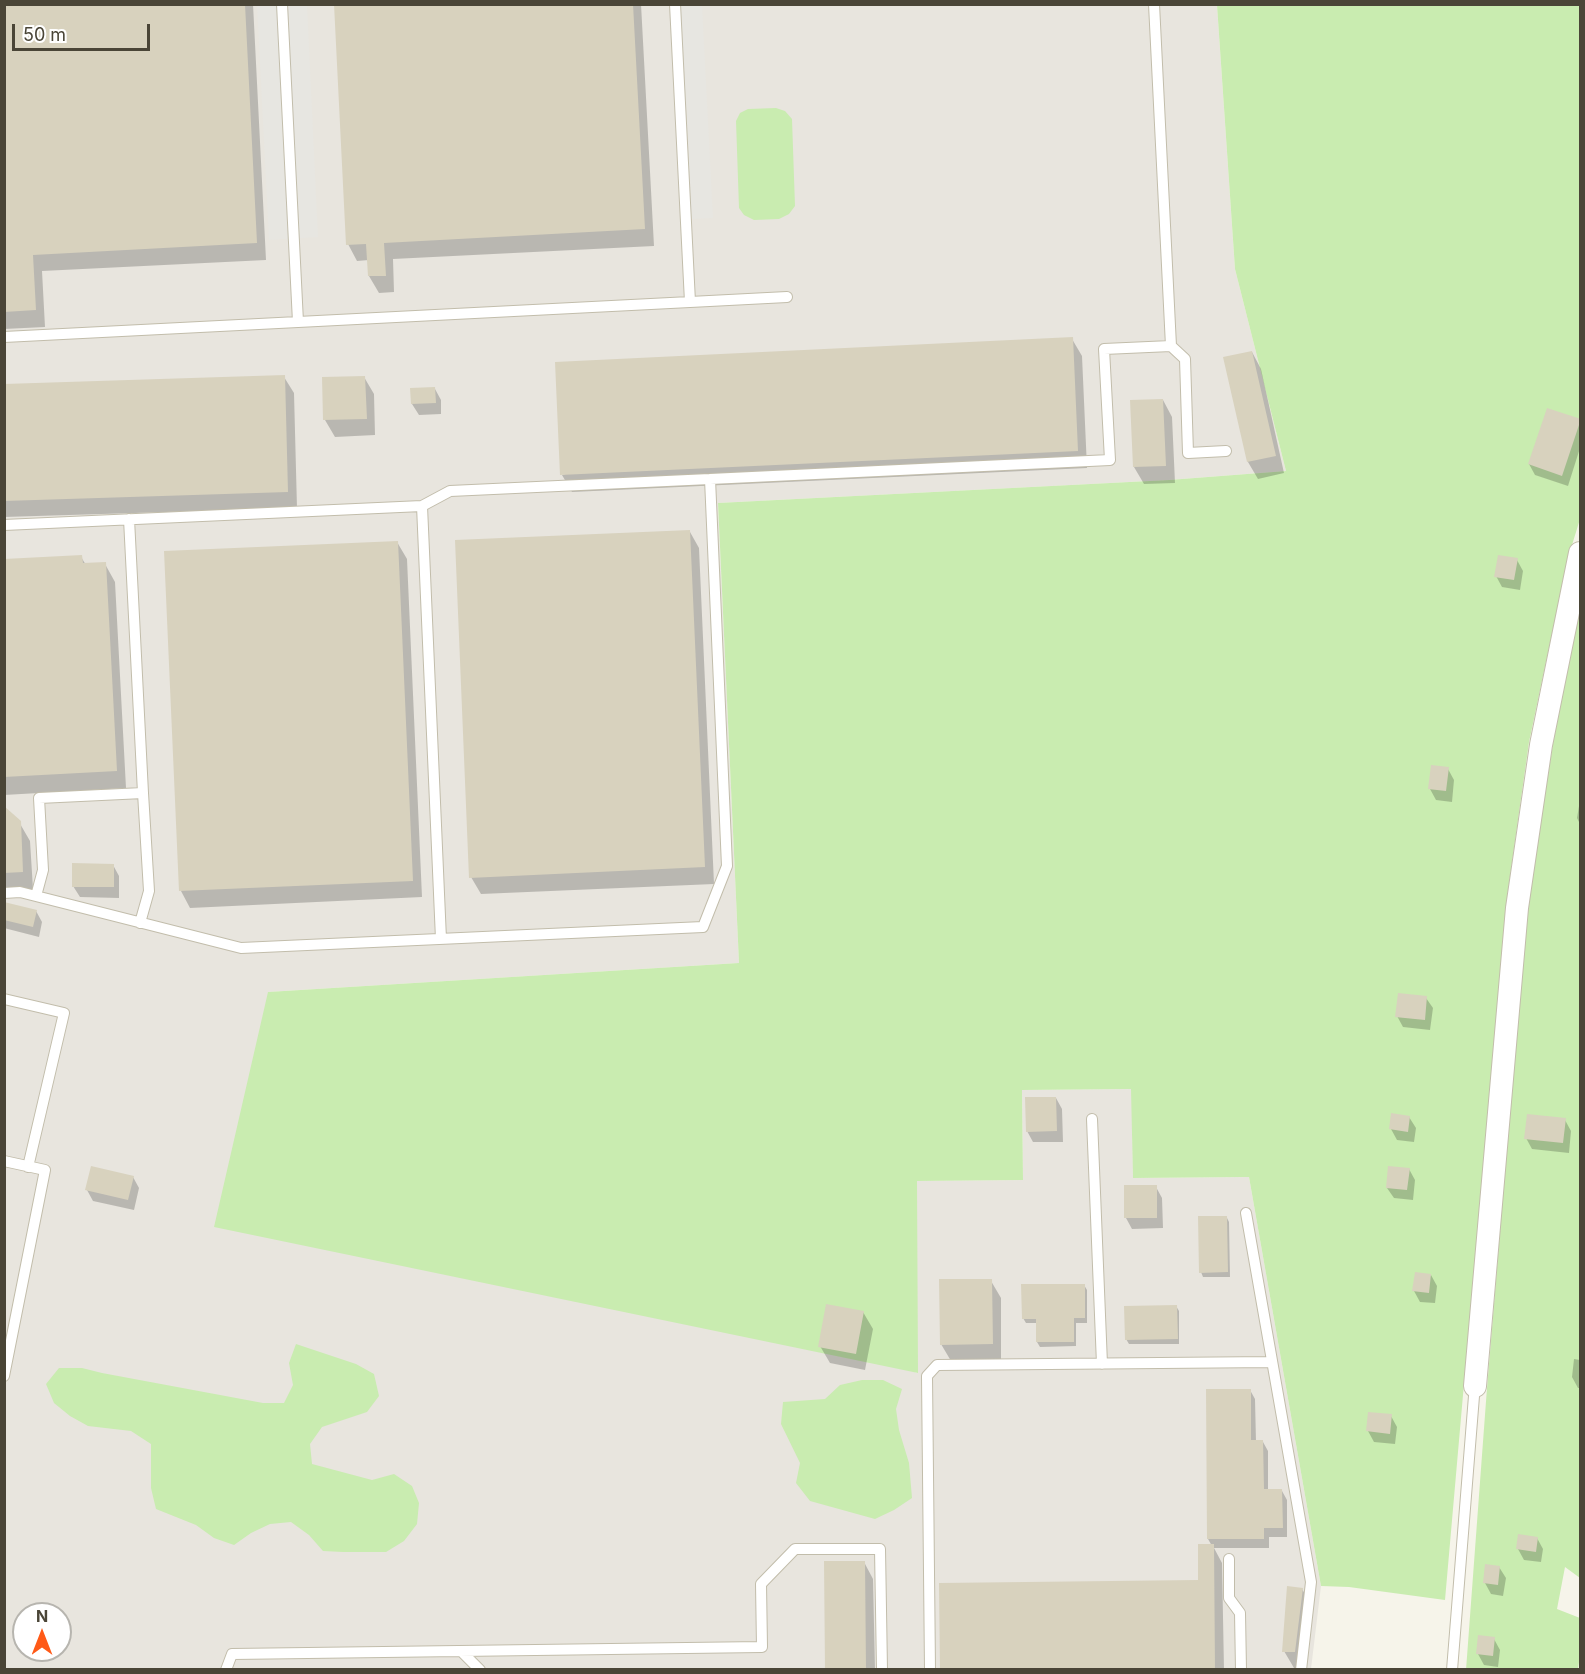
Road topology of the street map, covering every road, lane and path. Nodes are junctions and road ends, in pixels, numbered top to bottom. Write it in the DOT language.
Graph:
graph roads {
  1 [pos="282,4"];
  2 [pos="675,4"];
  3 [pos="1154,4"];
  4 [pos="787,297"];
  5 [pos="690,302"];
  6 [pos="298,322"];
  7 [pos="4,337"];
  8 [pos="1171,346"];
  9 [pos="1226,451"];
  10 [pos="710,479"];
  11 [pos="422,506"];
  12 [pos="129,519"];
  13 [pos="4,525"];
  14 [pos="1581,553"];
  15 [pos="143,793"];
  16 [pos="4,893"];
  17 [pos="36,896"];
  18 [pos="140,922"];
  19 [pos="441,939"];
  20 [pos="4,999"];
  21 [pos="1092,1119"];
  22 [pos="4,1161"];
  23 [pos="28,1167"];
  24 [pos="1246,1213"];
  25 [pos="1272,1362"];
  26 [pos="1102,1364"];
  27 [pos="4,1376"];
  28 [pos="1475,1391"];
  29 [pos="1229,1559"];
  30 [pos="461,1651"];
  31 [pos="226,1670"];
  32 [pos="480,1670"];
  33 [pos="882,1670"];
  34 [pos="930,1670"];
  35 [pos="1241,1670"];
  36 [pos="1301,1670"];
  37 [pos="1452,1670"];
  1 -- 6 [label="lane"];
  2 -- 5 [label="lane"];
  3 -- 8 [label="lane"];
  4 -- 5 [label="lane"];
  5 -- 6 [label="lane"];
  6 -- 7 [label="lane"];
  8 -- 9 [label="lane"];
  8 -- 10 [label="lane"];
  10 -- 11 [label="lane"];
  10 -- 19 [label="lane"];
  11 -- 12 [label="lane"];
  11 -- 19 [label="lane"];
  12 -- 13 [label="lane"];
  12 -- 15 [label="lane"];
  14 -- 28 [label="street"];
  15 -- 17 [label="lane"];
  15 -- 18 [label="lane"];
  16 -- 17 [label="lane"];
  17 -- 18 [label="lane"];
  18 -- 19 [label="lane"];
  20 -- 23 [label="lane"];
  21 -- 26 [label="lane"];
  22 -- 23 [label="lane"];
  23 -- 27 [label="lane"];
  24 -- 25 [label="lane"];
  25 -- 26 [label="lane"];
  25 -- 36 [label="lane"];
  26 -- 34 [label="lane"];
  28 -- 37 [label="lane"];
  29 -- 35 [label="lane"];
  30 -- 31 [label="lane"];
  30 -- 32 [label="lane"];
  30 -- 33 [label="lane"];
}
